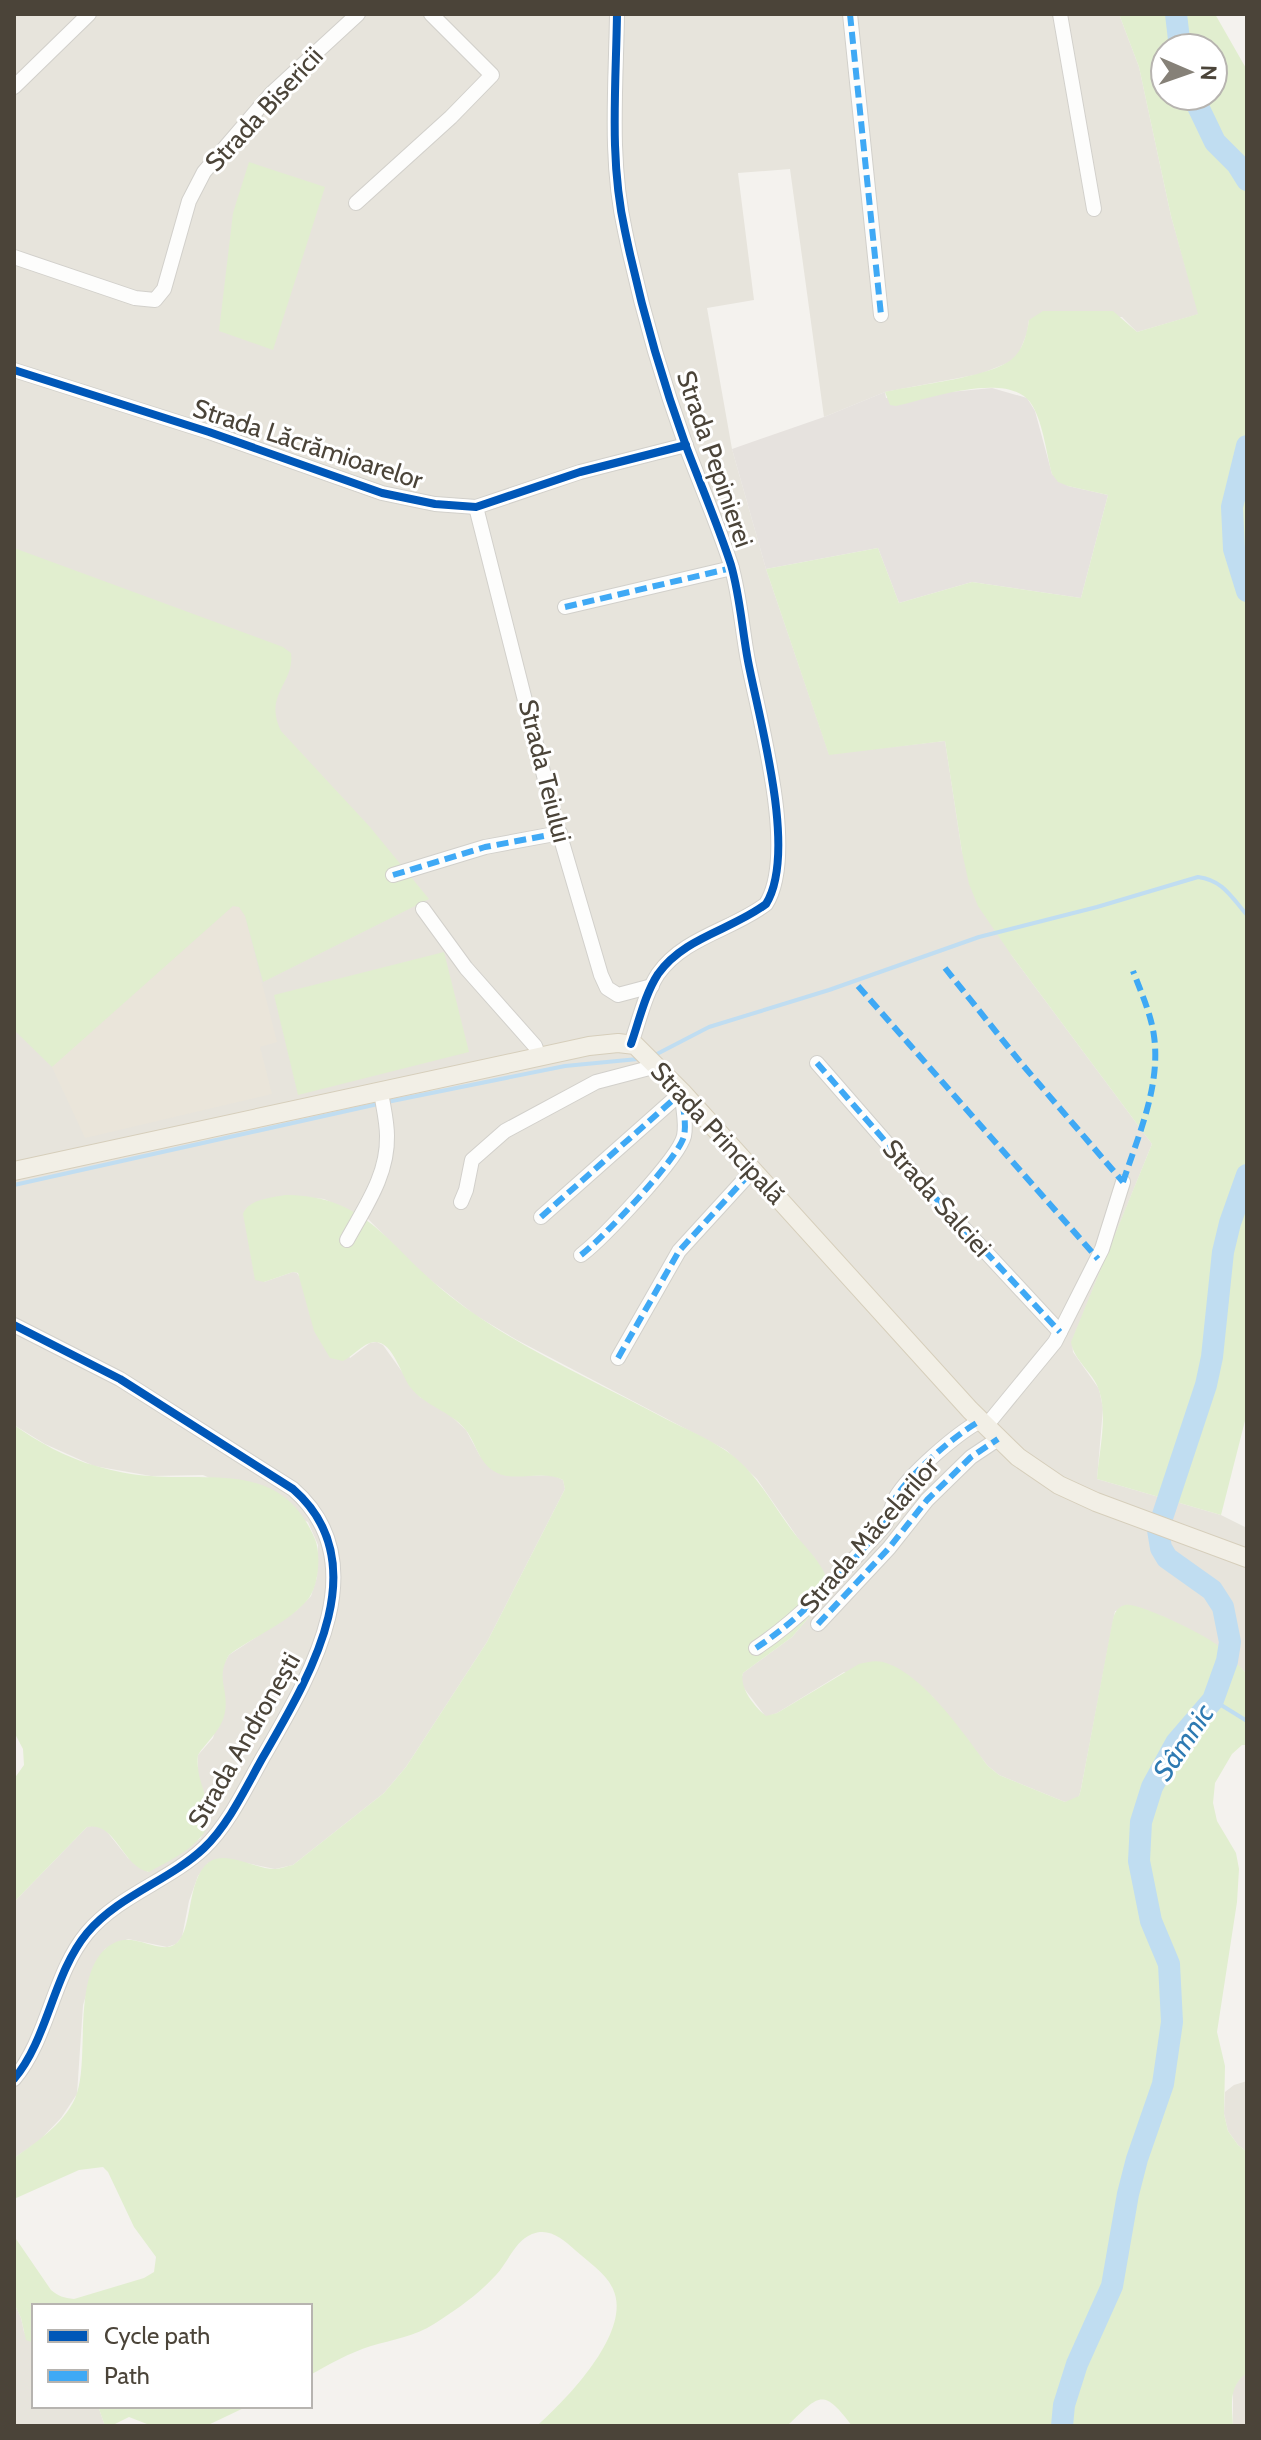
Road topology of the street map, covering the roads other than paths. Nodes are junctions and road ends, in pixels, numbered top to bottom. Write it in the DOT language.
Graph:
graph roads {
  1 [pos="89,14"];
  2 [pos="358,14"];
  3 [pos="431,14"];
  4 [pos="617,14"];
  5 [pos="850,14"];
  6 [pos="1060,14"];
  7 [pos="14,87"];
  8 [pos="356,203"];
  9 [pos="1094,209"];
  10 [pos="14,257"];
  11 [pos="881,315"];
  12 [pos="14,370"];
  13 [pos="686,445"];
  14 [pos="476,507"];
  15 [pos="732,568"];
  16 [pos="565,607"];
  17 [pos="560,833"];
  18 [pos="393,875"];
  19 [pos="423,909"];
  20 [pos="652,986"];
  21 [pos="635,1045"];
  22 [pos="537,1051"];
  23 [pos="817,1063"];
  24 [pos="655,1064"];
  25 [pos="682,1092"];
  26 [pos="381,1093"];
  27 [pos="753,1170"];
  28 [pos="14,1171"];
  29 [pos="1123,1182"];
  30 [pos="461,1202"];
  31 [pos="541,1217"];
  32 [pos="347,1240"];
  33 [pos="581,1255"];
  34 [pos="14,1325"];
  35 [pos="1060,1332"];
  36 [pos="618,1358"];
  37 [pos="988,1429"];
  38 [pos="1247,1558"];
  39 [pos="818,1624"];
  40 [pos="756,1648"];
  41 [pos="14,2079"];
  1 -- 7 [label="street"];
  2 -- 10 [label="street, Strada Bisericii"];
  3 -- 8 [label="street"];
  4 -- 13 [label="street, Strada Pepinierei"];
  5 -- 11 [label="street"];
  6 -- 9 [label="street"];
  12 -- 14 [label="street, Strada Lăcrămioarelor"];
  13 -- 14 [label="street, Strada Lăcrămioarelor"];
  13 -- 15 [label="street, Strada Pepinierei"];
  14 -- 17 [label="street, Strada Teiului"];
  15 -- 16 [label="street"];
  15 -- 20 [label="street, Strada Pepinierei"];
  17 -- 18 [label="street"];
  17 -- 20 [label="street, Strada Teiului"];
  19 -- 22 [label="street"];
  20 -- 21 [label="street, Strada Pepinierei"];
  21 -- 22 [label="main road, Strada Principală"];
  21 -- 24 [label="main road, Strada Principală"];
  22 -- 26 [label="main road, Strada Principală"];
  23 -- 35 [label="street, Strada Salciei"];
  24 -- 25 [label="main road, Strada Principală"];
  24 -- 30 [label="street"];
  25 -- 27 [label="main road, Strada Principală"];
  25 -- 31 [label="street"];
  25 -- 33 [label="street"];
  26 -- 28 [label="main road, Strada Principală"];
  26 -- 32 [label="street"];
  27 -- 36 [label="street"];
  27 -- 37 [label="main road, Strada Principală"];
  29 -- 35 [label="street"];
  34 -- 41 [label="street, Strada Andronești"];
  35 -- 37 [label="street"];
  37 -- 38 [label="main road, Strada Principală"];
  37 -- 39 [label="street"];
  37 -- 40 [label="street, Strada Măcelarilor"];
}
